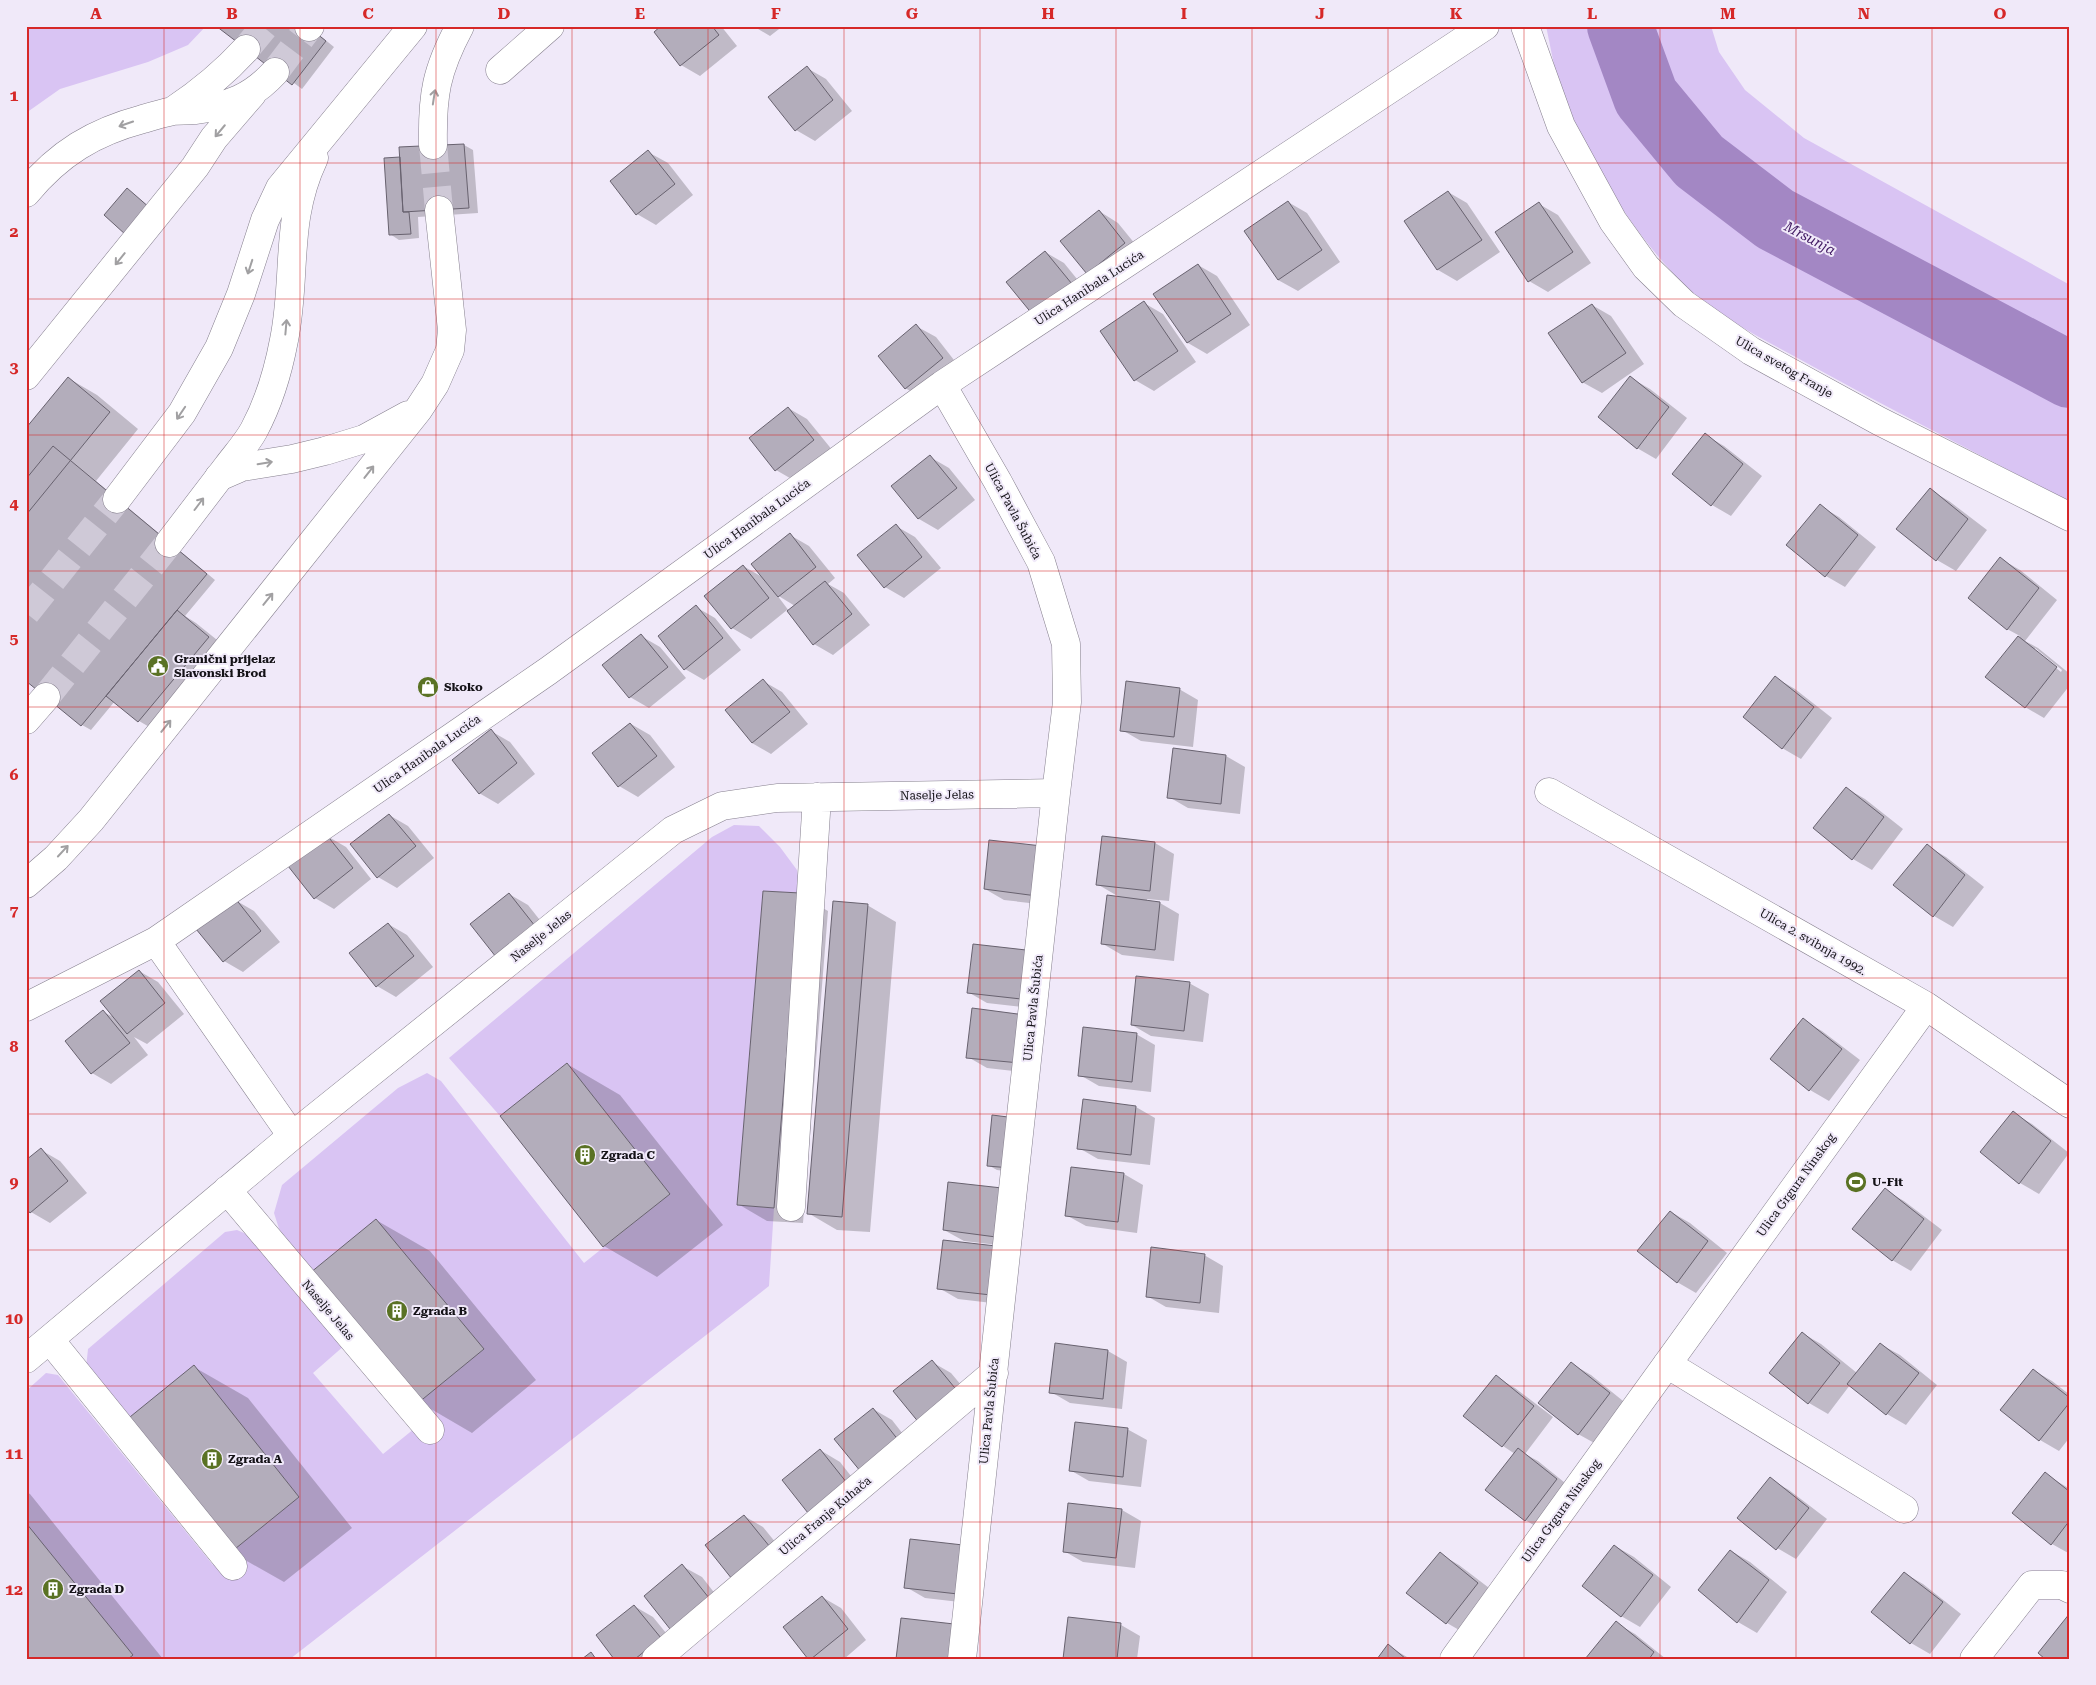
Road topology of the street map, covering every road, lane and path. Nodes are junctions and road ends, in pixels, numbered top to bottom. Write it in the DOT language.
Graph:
graph roads {
  1 [pos="413,26"];
  2 [pos="460,26"];
  3 [pos="550,26"];
  4 [pos="1486,26"];
  5 [pos="1525,26"];
  6 [pos="246,49"];
  7 [pos="500,70"];
  8 [pos="275,72"];
  9 [pos="252,94"];
  10 [pos="173,111"];
  11 [pos="324,136"];
  12 [pos="432,145"];
  13 [pos="26,193"];
  14 [pos="439,210"];
  15 [pos="26,376"];
  16 [pos="942,385"];
  17 [pos="418,410"];
  18 [pos="219,477"];
  19 [pos="117,499"];
  20 [pos="2070,517"];
  21 [pos="169,543"];
  22 [pos="46,697"];
  23 [pos="26,720"];
  24 [pos="1056,792"];
  25 [pos="1549,792"];
  26 [pos="817,797"];
  27 [pos="26,884"];
  28 [pos="156,941"];
  29 [pos="1926,1006"];
  30 [pos="26,1007"];
  31 [pos="2070,1104"];
  32 [pos="292,1136"];
  33 [pos="227,1190"];
  34 [pos="791,1207"];
  35 [pos="50,1340"];
  36 [pos="26,1360"];
  37 [pos="1667,1364"];
  38 [pos="994,1373"];
  39 [pos="430,1430"];
  40 [pos="1904,1509"];
  41 [pos="233,1566"];
  42 [pos="2070,1589"];
  43 [pos="656,1659"];
  44 [pos="962,1659"];
  45 [pos="1454,1659"];
  46 [pos="1974,1659"];
  1 -- 11 [label="street"];
  12 -- 2 [label="street, one-way"];
  3 -- 7 [label="street"];
  4 -- 16 [label="street, Ulica Hanibala Lucića"];
  5 -- 20 [label="street, Ulica svetog Franje"];
  6 -- 10 [label="street"];
  8 -- 9 [label="street"];
  9 -- 10 [label="street"];
  9 -- 15 [label="street, one-way"];
  10 -- 13 [label="street, one-way"];
  18 -- 11 [label="street, one-way"];
  11 -- 19 [label="street, one-way"];
  14 -- 17 [label="street"];
  16 -- 24 [label="street, Ulica Pavla Šubića"];
  16 -- 28 [label="street, Ulica Hanibala Lucića"];
  18 -- 17 [label="street, one-way"];
  27 -- 17 [label="street, one-way"];
  21 -- 18 [label="street, one-way"];
  22 -- 23 [label="street"];
  24 -- 26 [label="street, Naselje Jelas"];
  24 -- 38 [label="street, Ulica Pavla Šubića"];
  25 -- 29 [label="street, Ulica 2. svibnja 1992."];
  26 -- 32 [label="street, Naselje Jelas"];
  26 -- 34 [label="street"];
  28 -- 30 [label="street, Ulica Hanibala Lucića"];
  28 -- 32 [label="street"];
  29 -- 31 [label="street, Ulica 2. svibnja 1992."];
  29 -- 37 [label="street, Ulica Grgura Ninskog"];
  32 -- 33 [label="street, Naselje Jelas"];
  33 -- 35 [label="street, Naselje Jelas"];
  33 -- 39 [label="street, Naselje Jelas"];
  35 -- 36 [label="street, Naselje Jelas"];
  35 -- 41 [label="street"];
  37 -- 40 [label="street"];
  37 -- 45 [label="street, Ulica Grgura Ninskog"];
  38 -- 43 [label="street, Ulica Franje Kuhača"];
  38 -- 44 [label="street, Ulica Pavla Šubića"];
  42 -- 46 [label="street"];
}
